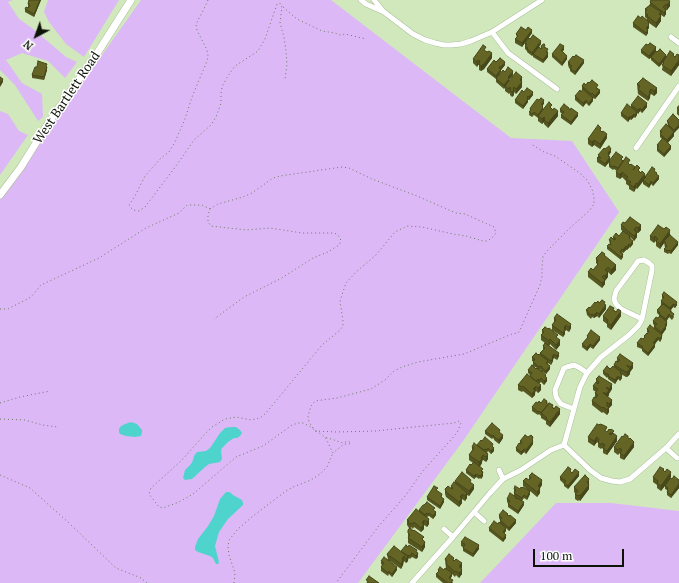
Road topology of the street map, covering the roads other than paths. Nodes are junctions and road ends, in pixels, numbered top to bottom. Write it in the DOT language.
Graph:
graph roads {
  1 [pos="131,0"];
  2 [pos="361,0"];
  3 [pos="374,0"];
  4 [pos="542,0"];
  5 [pos="384,12"];
  6 [pos="492,32"];
  7 [pos="670,36"];
  8 [pos="679,43"];
  9 [pos="679,86"];
  10 [pos="557,90"];
  11 [pos="636,148"];
  12 [pos="0,195"];
  13 [pos="642,319"];
  14 [pos="586,373"];
  15 [pos="574,409"];
  16 [pos="679,434"];
  17 [pos="564,445"];
  18 [pos="666,448"];
  19 [pos="677,458"];
  20 [pos="500,470"];
  21 [pos="503,479"];
  22 [pos="474,512"];
  23 [pos="484,521"];
  24 [pos="444,529"];
  25 [pos="453,537"];
  26 [pos="412,583"];
  1 -- 12 [label="street, West Bartlett Road"];
  2 -- 5 [label="street"];
  3 -- 5 [label="street"];
  4 -- 6 [label="street"];
  5 -- 6 [label="street"];
  6 -- 10 [label="street"];
  7 -- 8 [label="street"];
  9 -- 11 [label="street"];
  13 -- 13 [label="street"];
  13 -- 14 [label="street"];
  14 -- 15 [label="street"];
  14 -- 15 [label="street"];
  15 -- 17 [label="street"];
  16 -- 18 [label="street"];
  17 -- 18 [label="street"];
  17 -- 21 [label="street"];
  18 -- 19 [label="street"];
  20 -- 21 [label="street"];
  21 -- 22 [label="street"];
  22 -- 23 [label="street"];
  22 -- 25 [label="street"];
  24 -- 25 [label="street"];
  25 -- 26 [label="street"];
}
